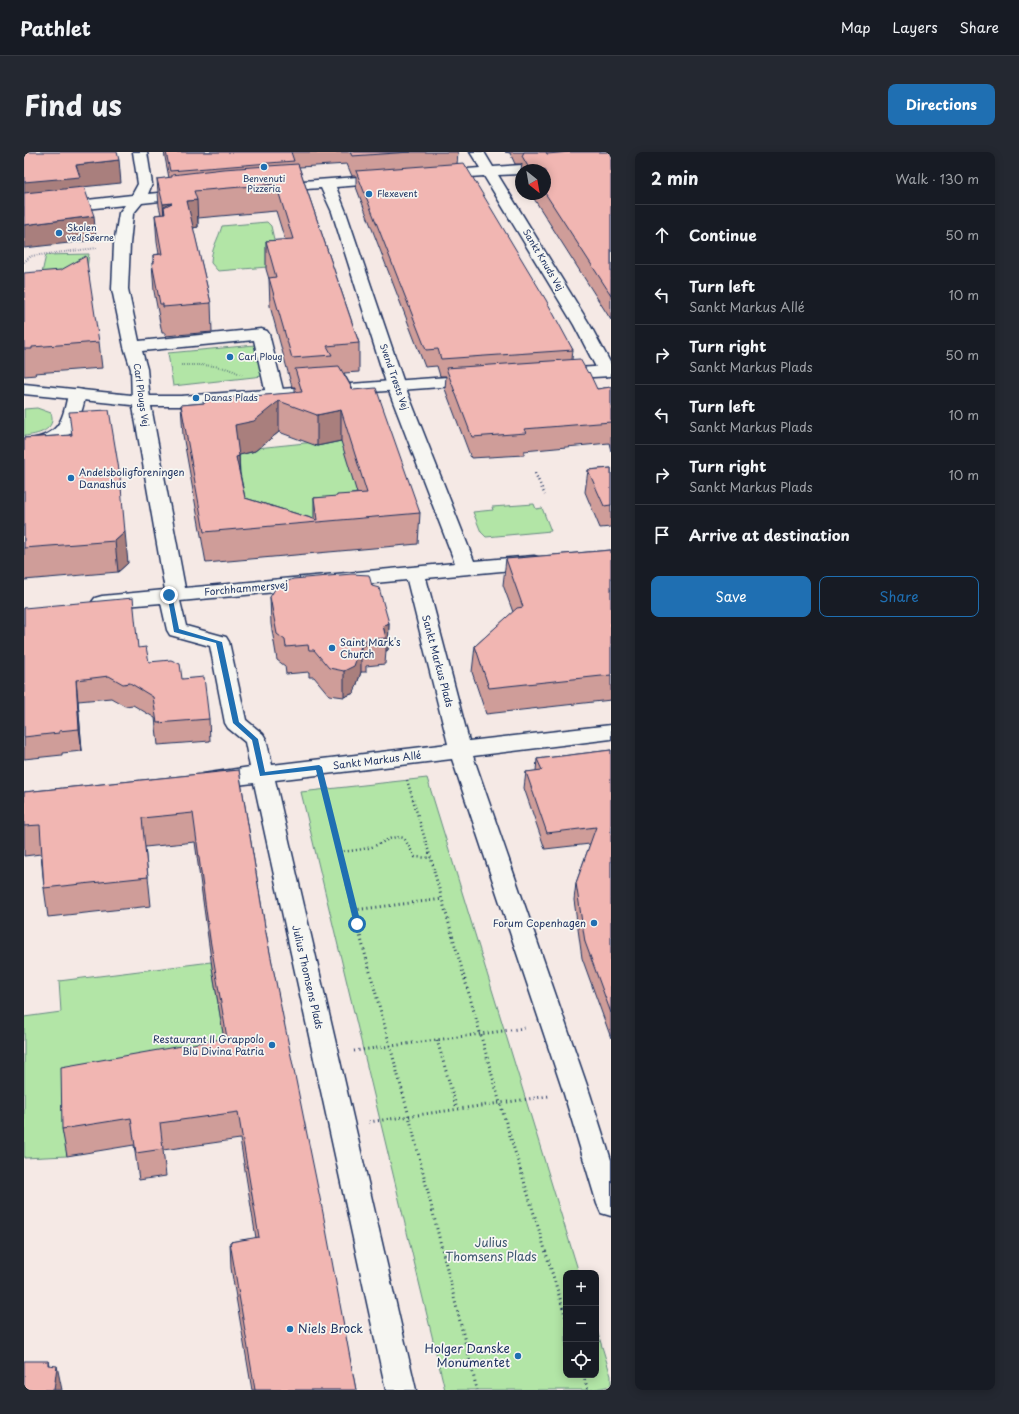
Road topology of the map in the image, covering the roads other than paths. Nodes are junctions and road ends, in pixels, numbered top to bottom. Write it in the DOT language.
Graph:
graph roads {
  1 [pos="140,152"];
  2 [pos="477,152"];
  3 [pos="611,163"];
  4 [pos="489,172"];
  5 [pos="429,176"];
  6 [pos="399,178"];
  7 [pos="327,184"];
  8 [pos="264,188"];
  9 [pos="200,193"];
  10 [pos="138,199"];
  11 [pos="24,211"];
  12 [pos="132,347"];
  13 [pos="609,371"];
  14 [pos="544,375"];
  15 [pos="489,379"];
  16 [pos="396,386"];
  17 [pos="24,389"];
  18 [pos="77,394"];
  19 [pos="275,394"];
  20 [pos="141,402"];
  21 [pos="24,445"];
  22 [pos="550,561"];
  23 [pos="467,568"];
  24 [pos="415,573"];
  25 [pos="173,595"];
  26 [pos="85,603"];
  27 [pos="611,732"];
  28 [pos="460,750"];
  29 [pos="263,774"];
  30 [pos="191,782"];
  31 [pos="611,1204"];
  32 [pos="401,1390"];
  1 -- 10 [label="street, Carl Plougs Vej"];
  2 -- 4 [label="street, Sankt Knuds Vej"];
  3 -- 4 [label="street"];
  4 -- 5 [label="street"];
  4 -- 13 [label="street, Sankt Knuds Vej"];
  6 -- 7 [label="street"];
  7 -- 8 [label="street"];
  7 -- 16 [label="street, Svend Trøsts Vej"];
  9 -- 10 [label="street"];
  10 -- 11 [label="street"];
  10 -- 12 [label="street, Carl Plougs Vej"];
  12 -- 19 [label="street"];
  12 -- 20 [label="street, Carl Plougs Vej"];
  13 -- 14 [label="street"];
  15 -- 16 [label="street"];
  16 -- 19 [label="street"];
  16 -- 23 [label="street, Svend Trøsts Vej"];
  17 -- 18 [label="street"];
  18 -- 20 [label="street"];
  18 -- 21 [label="street"];
  19 -- 20 [label="street"];
  20 -- 25 [label="street, Carl Plougs Vej"];
  22 -- 23 [label="street, Forchhammersvej"];
  23 -- 24 [label="street, Forchhammersvej"];
  24 -- 25 [label="street, Forchhammersvej"];
  24 -- 28 [label="street, Sankt Markus Plads"];
  25 -- 26 [label="street, Forchhammersvej"];
  25 -- 29 [label="street"];
  27 -- 28 [label="street, Sankt Markus Allé"];
  28 -- 29 [label="street, Sankt Markus Allé"];
  28 -- 31 [label="street"];
  29 -- 30 [label="street, Sankt Markus Allé"];
  29 -- 32 [label="street, Julius Thomsens Plads"];
}
